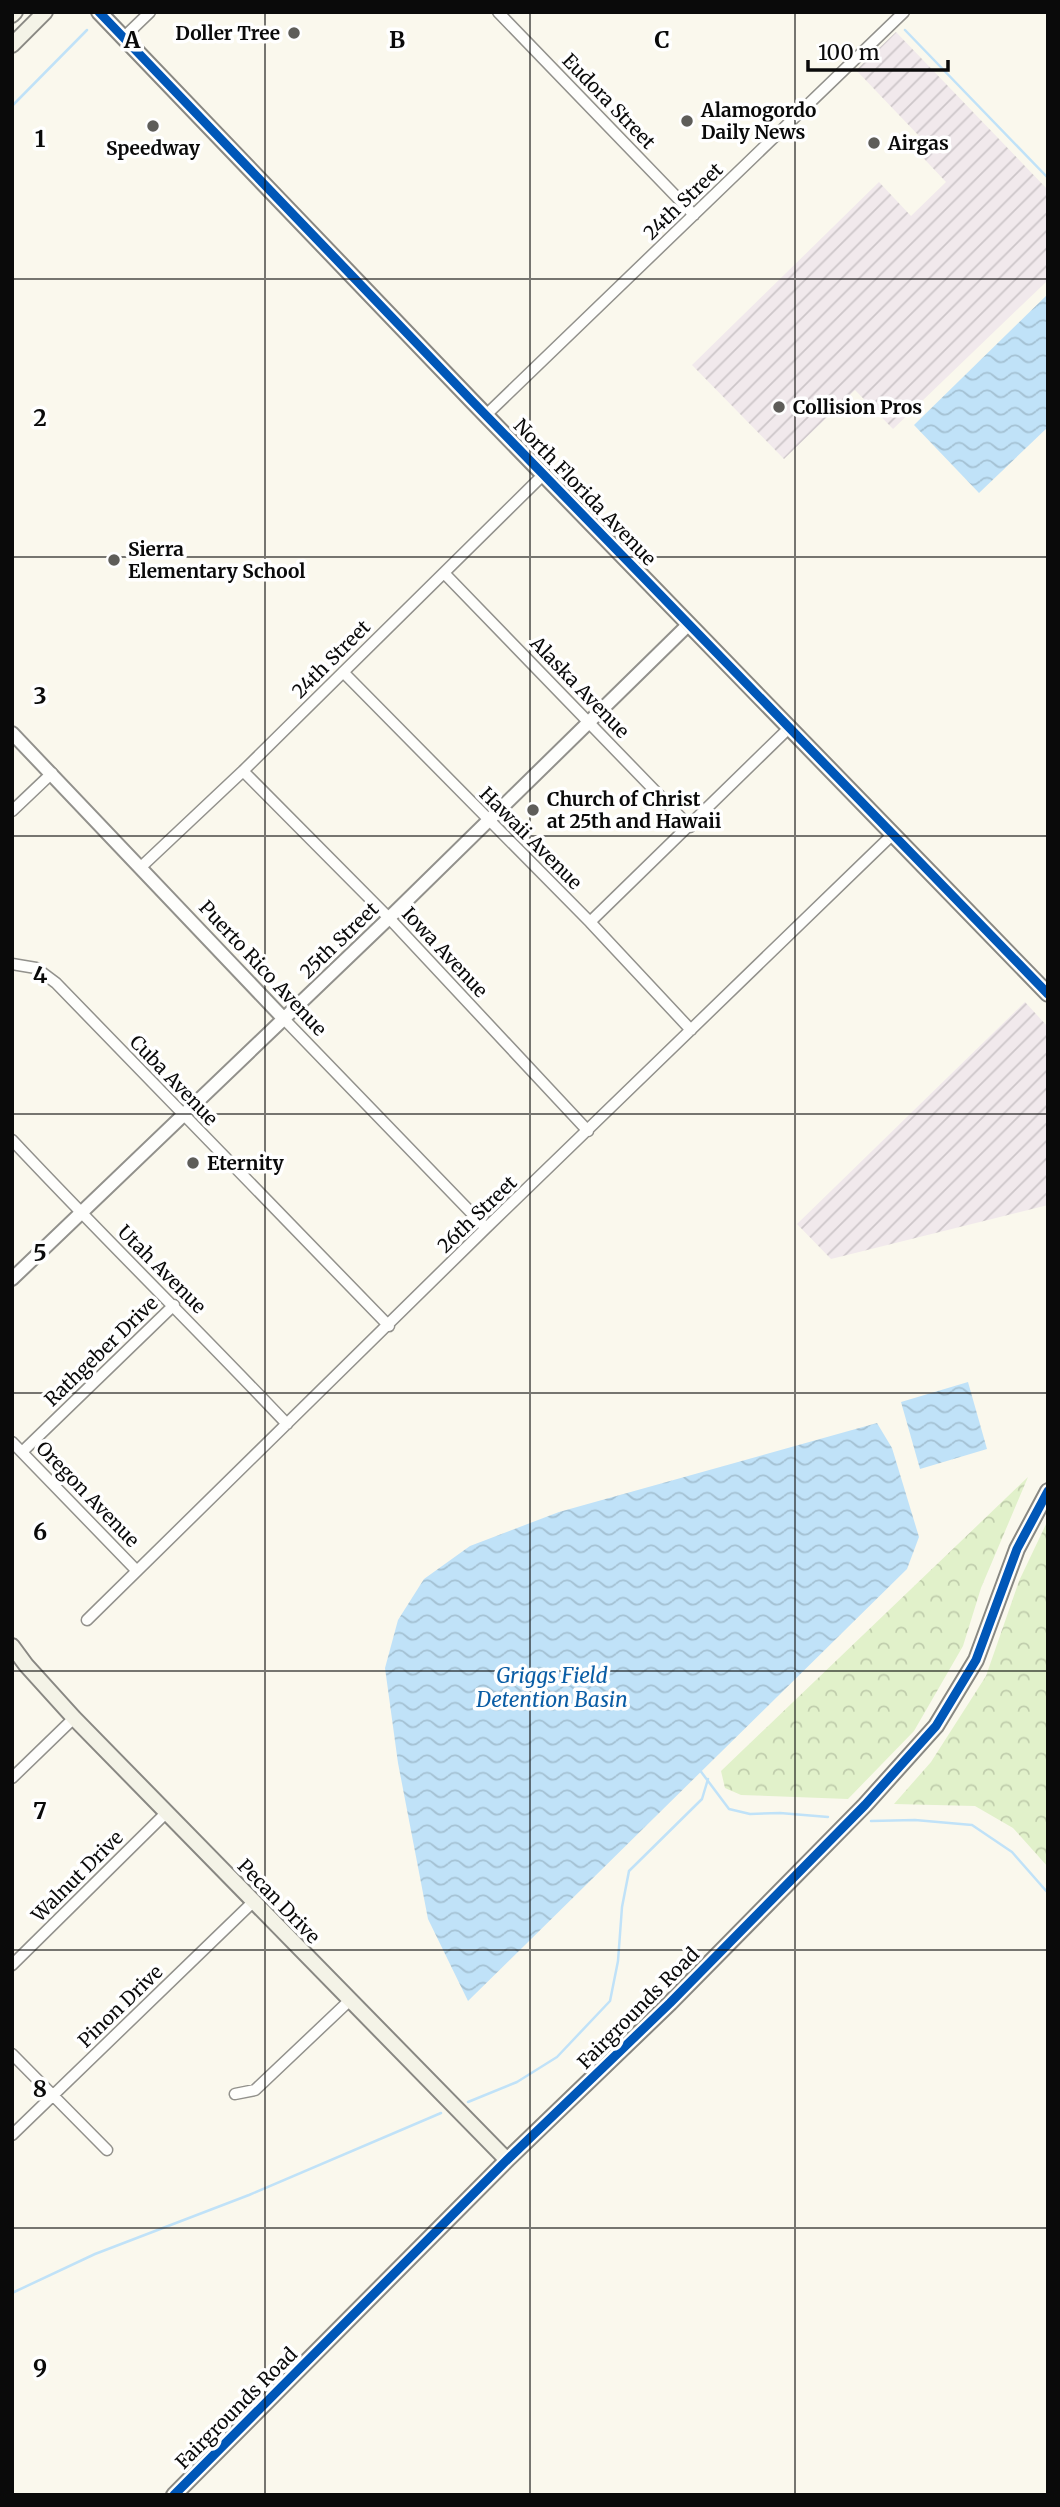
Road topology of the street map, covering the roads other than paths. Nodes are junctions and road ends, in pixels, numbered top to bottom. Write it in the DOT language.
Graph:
graph roads {
  1 [pos="46,12"];
  2 [pos="99,12"];
  3 [pos="150,12"];
  4 [pos="498,12"];
  5 [pos="904,12"];
  6 [pos="123,38"];
  7 [pos="12,45"];
  8 [pos="694,215"];
  9 [pos="486,415"];
  10 [pos="544,474"];
  11 [pos="444,573"];
  12 [pos="689,624"];
  13 [pos="343,672"];
  14 [pos="590,722"];
  15 [pos="790,727"];
  16 [pos="12,733"];
  17 [pos="243,771"];
  18 [pos="52,773"];
  19 [pos="12,811"];
  20 [pos="490,821"];
  21 [pos="690,827"];
  22 [pos="893,834"];
  23 [pos="141,867"];
  24 [pos="390,918"];
  25 [pos="590,922"];
  26 [pos="12,964"];
  27 [pos="1048,995"];
  28 [pos="284,1019"];
  29 [pos="691,1030"];
  30 [pos="184,1116"];
  31 [pos="588,1131"];
  32 [pos="12,1140"];
  33 [pos="80,1213"];
  34 [pos="486,1228"];
  35 [pos="12,1279"];
  36 [pos="174,1305"];
  37 [pos="389,1326"];
  38 [pos="287,1424"];
  39 [pos="12,1442"];
  40 [pos="22,1452"];
  41 [pos="1048,1491"];
  42 [pos="137,1571"];
  43 [pos="87,1620"];
  44 [pos="12,1646"];
  45 [pos="12,1657"];
  46 [pos="26,1665"];
  47 [pos="74,1718"];
  48 [pos="12,1778"];
  49 [pos="167,1812"];
  50 [pos="253,1902"];
  51 [pos="12,1965"];
  52 [pos="349,2001"];
  53 [pos="12,2054"];
  54 [pos="235,2094"];
  55 [pos="52,2096"];
  56 [pos="12,2135"];
  57 [pos="107,2150"];
  58 [pos="507,2160"];
  59 [pos="174,2495"];
  1 -- 7 [label="main road"];
  2 -- 6 [label="main road, North Florida Avenue"];
  3 -- 6 [label="street"];
  4 -- 8 [label="street, Eudora Street"];
  5 -- 8 [label="street, 24th Street"];
  6 -- 9 [label="main road, North Florida Avenue"];
  8 -- 9 [label="street, 24th Street"];
  9 -- 10 [label="main road, North Florida Avenue"];
  10 -- 11 [label="street, 24th Street"];
  10 -- 12 [label="main road, North Florida Avenue"];
  11 -- 13 [label="street, 24th Street"];
  11 -- 14 [label="street, Alaska Avenue"];
  12 -- 14 [label="street, 25th Street"];
  12 -- 15 [label="main road, North Florida Avenue"];
  13 -- 17 [label="street, 24th Street"];
  13 -- 20 [label="street, Hawaii Avenue"];
  14 -- 20 [label="street, 25th Street"];
  14 -- 21 [label="street, Alaska Avenue"];
  15 -- 21 [label="street"];
  15 -- 22 [label="main road, North Florida Avenue"];
  16 -- 18 [label="street, Puerto Rico Avenue"];
  17 -- 23 [label="street, 24th Street"];
  17 -- 24 [label="street, Iowa Avenue"];
  18 -- 19 [label="street"];
  18 -- 23 [label="street, Puerto Rico Avenue"];
  20 -- 24 [label="street, 25th Street"];
  20 -- 25 [label="street, Hawaii Avenue"];
  21 -- 25 [label="street"];
  22 -- 27 [label="main road, North Florida Avenue"];
  22 -- 29 [label="street, 26th Street"];
  23 -- 28 [label="street, Puerto Rico Avenue"];
  24 -- 28 [label="street, 25th Street"];
  24 -- 31 [label="street, Iowa Avenue"];
  25 -- 29 [label="street, Hawaii Avenue"];
  26 -- 30 [label="street, Cuba Avenue"];
  28 -- 30 [label="street, 25th Street"];
  28 -- 34 [label="street, Puerto Rico Avenue"];
  29 -- 31 [label="street, 26th Street"];
  30 -- 33 [label="street, 25th Street"];
  30 -- 37 [label="street, Cuba Avenue"];
  31 -- 34 [label="street, 26th Street"];
  32 -- 33 [label="street, Utah Avenue"];
  33 -- 35 [label="street, 25th Street"];
  33 -- 36 [label="street, Utah Avenue"];
  34 -- 37 [label="street, 26th Street"];
  36 -- 38 [label="street, Utah Avenue"];
  36 -- 40 [label="street, Rathgeber Drive"];
  37 -- 38 [label="street, 26th Street"];
  38 -- 42 [label="street, 26th Street"];
  39 -- 40 [label="street, Oregon Avenue"];
  40 -- 42 [label="street, Oregon Avenue"];
  41 -- 58 [label="main road, Fairgrounds Road"];
  42 -- 43 [label="street, 26th Street"];
  44 -- 46 [label="main road, Pecan Drive"];
  45 -- 46 [label="main road, Pecan Drive"];
  46 -- 47 [label="main road, Pecan Drive"];
  47 -- 48 [label="street"];
  47 -- 49 [label="main road, Pecan Drive"];
  49 -- 50 [label="main road, Pecan Drive"];
  49 -- 51 [label="street, Walnut Drive"];
  50 -- 52 [label="main road, Pecan Drive"];
  50 -- 55 [label="street, Pinon Drive"];
  52 -- 54 [label="street"];
  52 -- 58 [label="main road, Pecan Drive"];
  53 -- 55 [label="street"];
  55 -- 56 [label="street, Pinon Drive"];
  55 -- 57 [label="street"];
  58 -- 59 [label="main road, Fairgrounds Road"];
}
